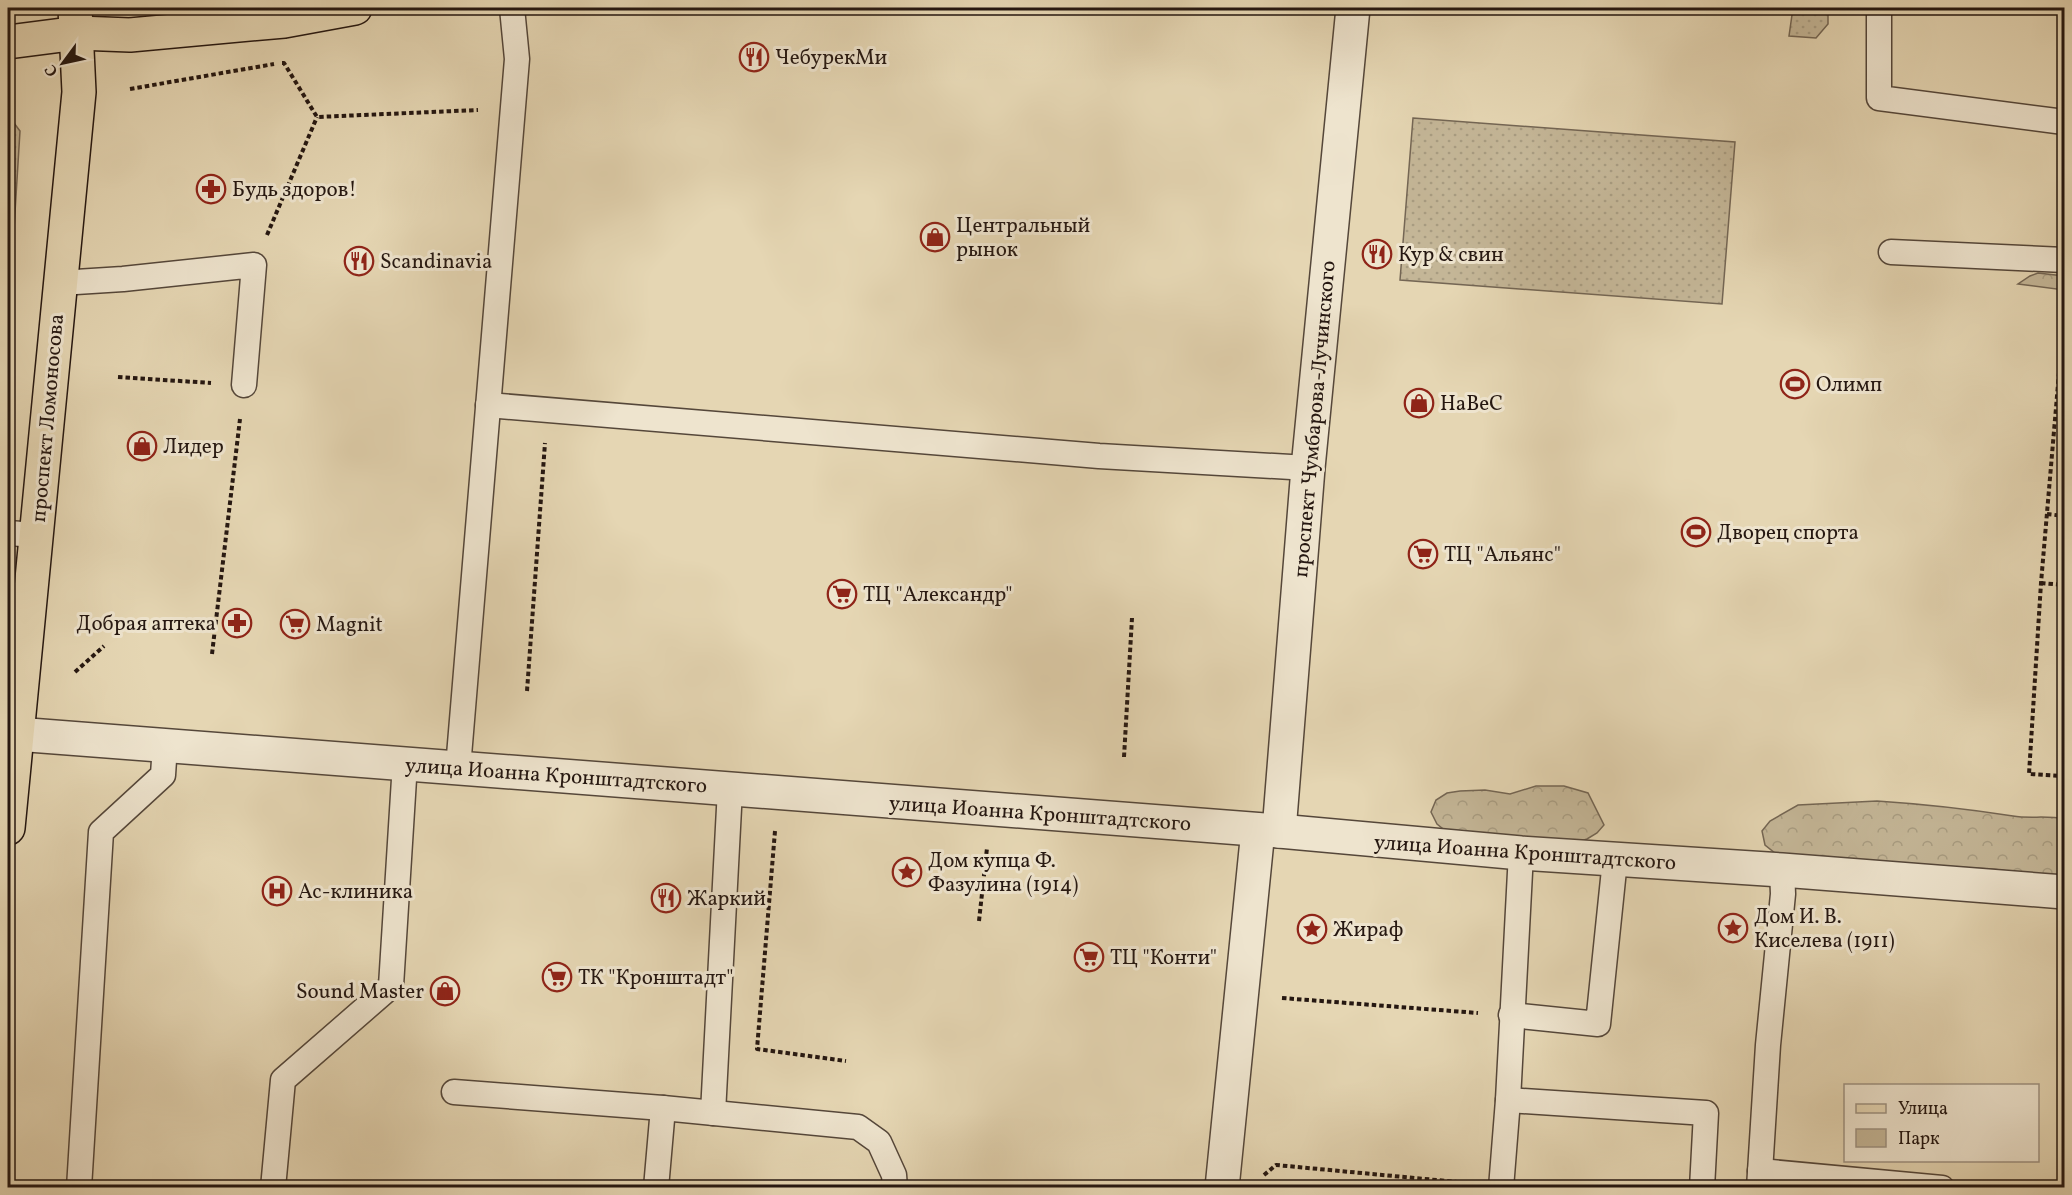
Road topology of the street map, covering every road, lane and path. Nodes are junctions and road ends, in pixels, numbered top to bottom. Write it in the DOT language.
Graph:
graph roads {
  1 [pos="355,8"];
  2 [pos="512,8"];
  3 [pos="1353,8"];
  4 [pos="1879,8"];
  5 [pos="76,20"];
  6 [pos="8,42"];
  7 [pos="130,88"];
  8 [pos="513,108"];
  9 [pos="317,117"];
  10 [pos="2064,122"];
  11 [pos="1891,252"];
  12 [pos="2064,260"];
  13 [pos="254,265"];
  14 [pos="60,283"];
  15 [pos="2064,361"];
  16 [pos="118,377"];
  17 [pos="244,385"];
  18 [pos="488,405"];
  19 [pos="547,410"];
  20 [pos="1308,468"];
  21 [pos="2047,514"];
  22 [pos="2064,516"];
  23 [pos="22,534"];
  24 [pos="2041,583"];
  25 [pos="2064,585"];
  26 [pos="1132,618"];
  27 [pos="104,646"];
  28 [pos="212,654"];
  29 [pos="75,672"];
  30 [pos="527,691"];
  31 [pos="16,734"];
  32 [pos="165,745"];
  33 [pos="1124,757"];
  34 [pos="405,763"];
  35 [pos="458,768"];
  36 [pos="2064,776"];
  37 [pos="730,789"];
  38 [pos="8,815"];
  39 [pos="775,825"];
  40 [pos="1269,830"];
  41 [pos="988,844"];
  42 [pos="1521,853"];
  43 [pos="1615,860"];
  44 [pos="1782,870"];
  45 [pos="2064,892"];
  46 [pos="979,921"];
  47 [pos="1242,995"];
  48 [pos="1511,1015"];
  49 [pos="846,1061"];
  50 [pos="454,1092"];
  51 [pos="1508,1100"];
  52 [pos="663,1108"];
  53 [pos="713,1113"];
  54 [pos="1258,1180"];
  55 [pos="1759,1180"];
  56 [pos="1501,1187"];
  57 [pos="79,1188"];
  58 [pos="273,1188"];
  59 [pos="656,1188"];
  60 [pos="895,1188"];
  61 [pos="1222,1188"];
  62 [pos="1702,1188"];
  63 [pos="1942,1188"];
  1 -- 5 [label="main road"];
  2 -- 8 [label="lane"];
  3 -- 20 [label="street, проспект Чумбарова-Лучинского"];
  4 -- 10 [label="lane"];
  5 -- 6 [label="main road"];
  5 -- 14 [label="main road, проспект Ломоносова"];
  7 -- 9 [label="path"];
  8 -- 9 [label="path"];
  8 -- 18 [label="lane"];
  9 -- 13 [label="path"];
  11 -- 12 [label="lane"];
  13 -- 14 [label="lane"];
  13 -- 17 [label="lane"];
  14 -- 23 [label="main road, проспект Ломоносова"];
  15 -- 21 [label="path"];
  16 -- 17 [label="path"];
  17 -- 28 [label="path"];
  18 -- 19 [label="lane"];
  18 -- 35 [label="lane"];
  19 -- 20 [label="lane"];
  19 -- 30 [label="path"];
  20 -- 40 [label="street, проспект Чумбарова-Лучинского"];
  21 -- 22 [label="path"];
  21 -- 24 [label="path"];
  23 -- 31 [label="main road, проспект Ломоносова"];
  24 -- 25 [label="path"];
  24 -- 36 [label="path"];
  26 -- 33 [label="path"];
  27 -- 29 [label="path"];
  31 -- 32 [label="street, улица Иоанна Кронштадтского"];
  31 -- 38 [label="main road, проспект Ломоносова"];
  32 -- 34 [label="street, улица Иоанна Кронштадтского"];
  32 -- 57 [label="lane"];
  34 -- 35 [label="street, улица Иоанна Кронштадтского"];
  34 -- 58 [label="lane"];
  35 -- 37 [label="street, улица Иоанна Кронштадтского"];
  37 -- 40 [label="street, улица Иоанна Кронштадтского"];
  37 -- 53 [label="lane"];
  39 -- 49 [label="path"];
  40 -- 42 [label="street, улица Иоанна Кронштадтского"];
  40 -- 47 [label="street, проспект Чумбарова-Лучинского"];
  41 -- 46 [label="path"];
  42 -- 43 [label="street, улица Иоанна Кронштадтского"];
  42 -- 48 [label="lane"];
  43 -- 44 [label="street, улица Иоанна Кронштадтского"];
  43 -- 48 [label="lane"];
  44 -- 45 [label="street, улица Иоанна Кронштадтского"];
  44 -- 55 [label="lane"];
  47 -- 48 [label="path"];
  47 -- 61 [label="street, проспект Чумбарова-Лучинского"];
  48 -- 51 [label="lane"];
  50 -- 52 [label="lane"];
  51 -- 56 [label="lane"];
  51 -- 62 [label="lane"];
  52 -- 53 [label="lane"];
  52 -- 59 [label="lane"];
  53 -- 60 [label="lane"];
  54 -- 56 [label="path"];
  55 -- 63 [label="lane"];
}
